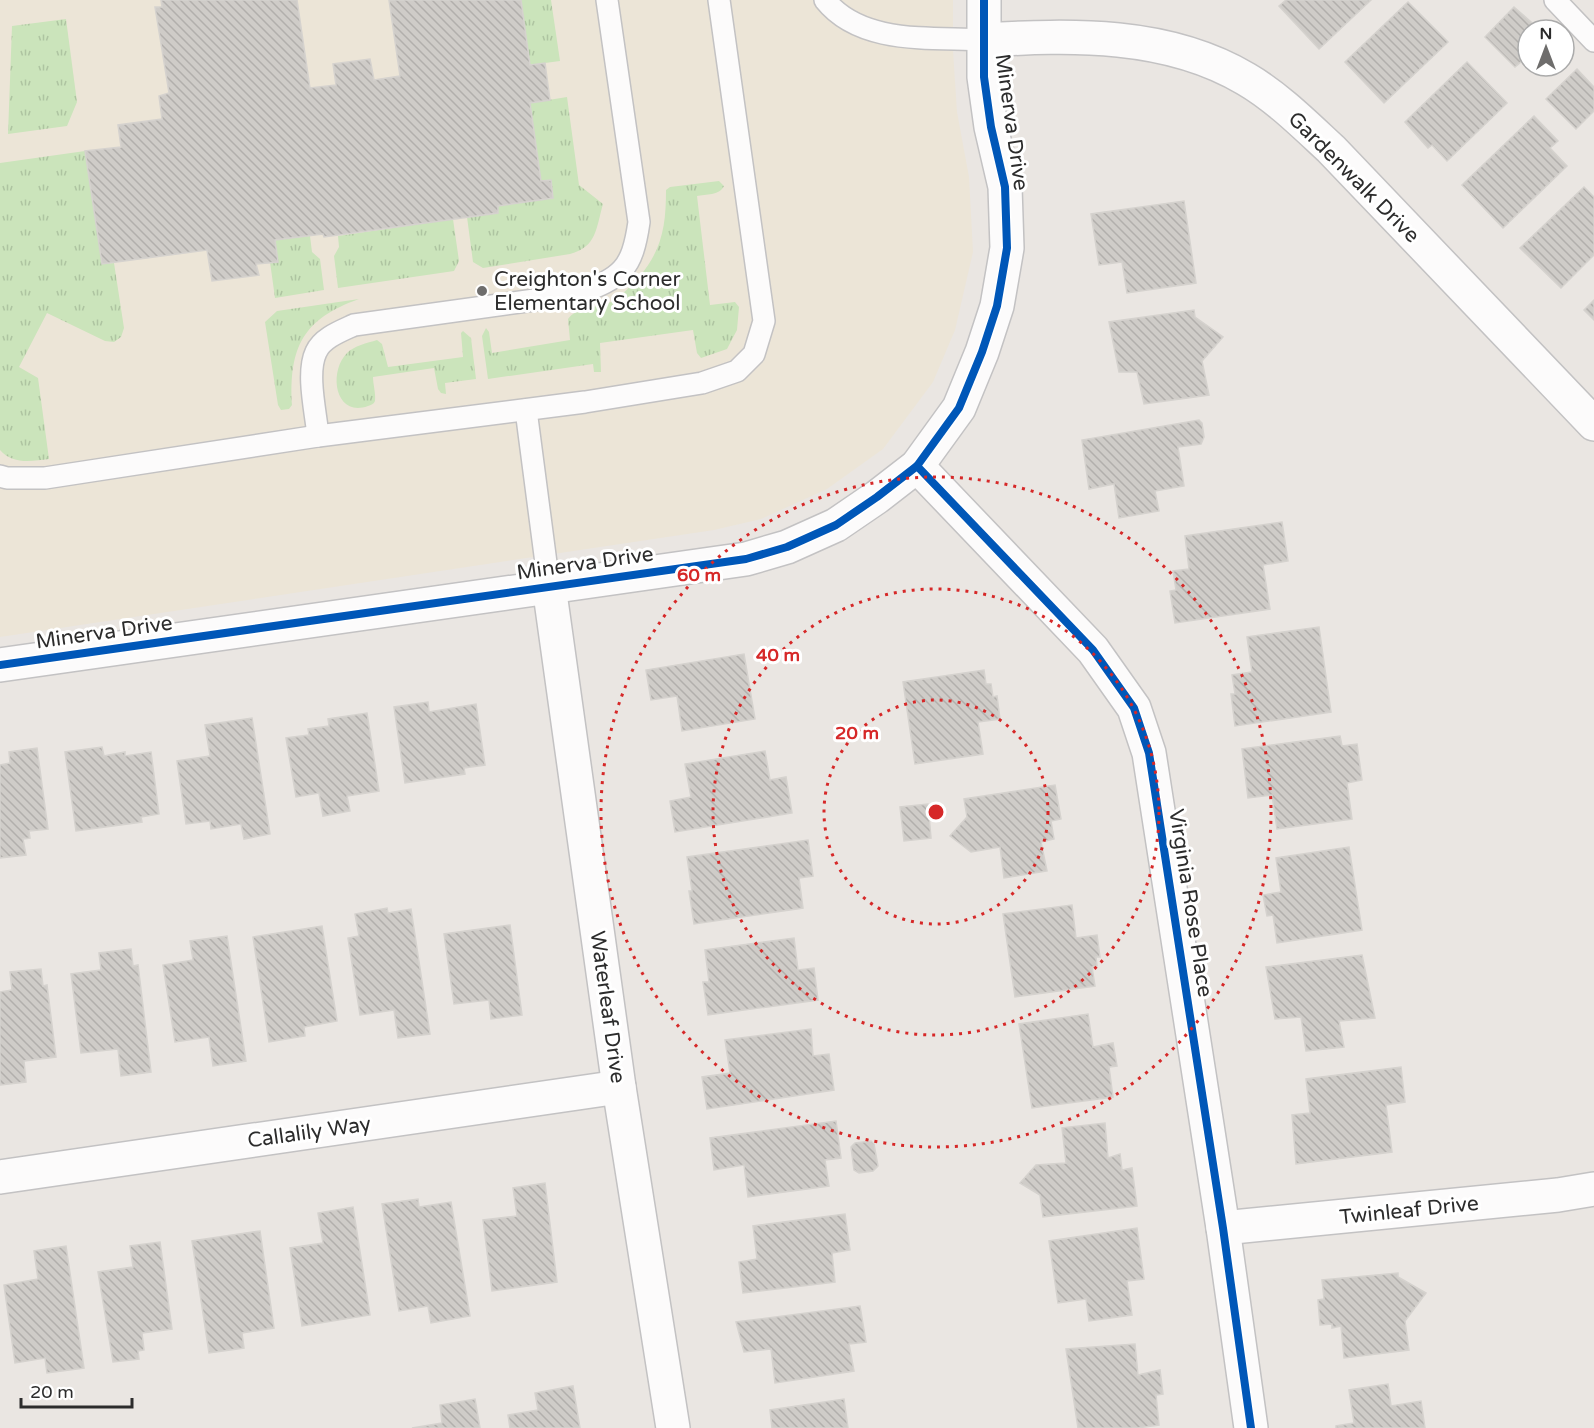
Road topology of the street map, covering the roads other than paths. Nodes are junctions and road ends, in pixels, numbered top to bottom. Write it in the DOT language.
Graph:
graph roads {
  1 [pos="607,0"];
  2 [pos="719,0"];
  3 [pos="825,0"];
  4 [pos="984,0"];
  5 [pos="1555,0"];
  6 [pos="983,40"];
  7 [pos="1594,41"];
  8 [pos="526,410"];
  9 [pos="1594,424"];
  10 [pos="318,436"];
  11 [pos="917,466"];
  12 [pos="0,476"];
  13 [pos="549,586"];
  14 [pos="0,666"];
  15 [pos="619,1087"];
  16 [pos="0,1177"];
  17 [pos="1594,1189"];
  18 [pos="1223,1228"];
  19 [pos="674,1428"];
  20 [pos="1251,1428"];
  1 -- 10 [label="lane"];
  2 -- 8 [label="lane"];
  3 -- 6 [label="lane"];
  4 -- 6 [label="street, Minerva Drive"];
  5 -- 7 [label="lane"];
  6 -- 9 [label="street, Gardenwalk Drive"];
  6 -- 11 [label="street, Minerva Drive"];
  8 -- 10 [label="lane"];
  8 -- 13 [label="lane"];
  10 -- 12 [label="lane"];
  11 -- 13 [label="street, Minerva Drive"];
  11 -- 18 [label="street, Virginia Rose Place"];
  13 -- 14 [label="street, Minerva Drive"];
  13 -- 15 [label="street, Waterleaf Drive"];
  15 -- 16 [label="street, Callalily Way"];
  15 -- 19 [label="street, Waterleaf Drive"];
  17 -- 18 [label="street, Twinleaf Drive"];
  18 -- 20 [label="street, Virginia Rose Place"];
}
